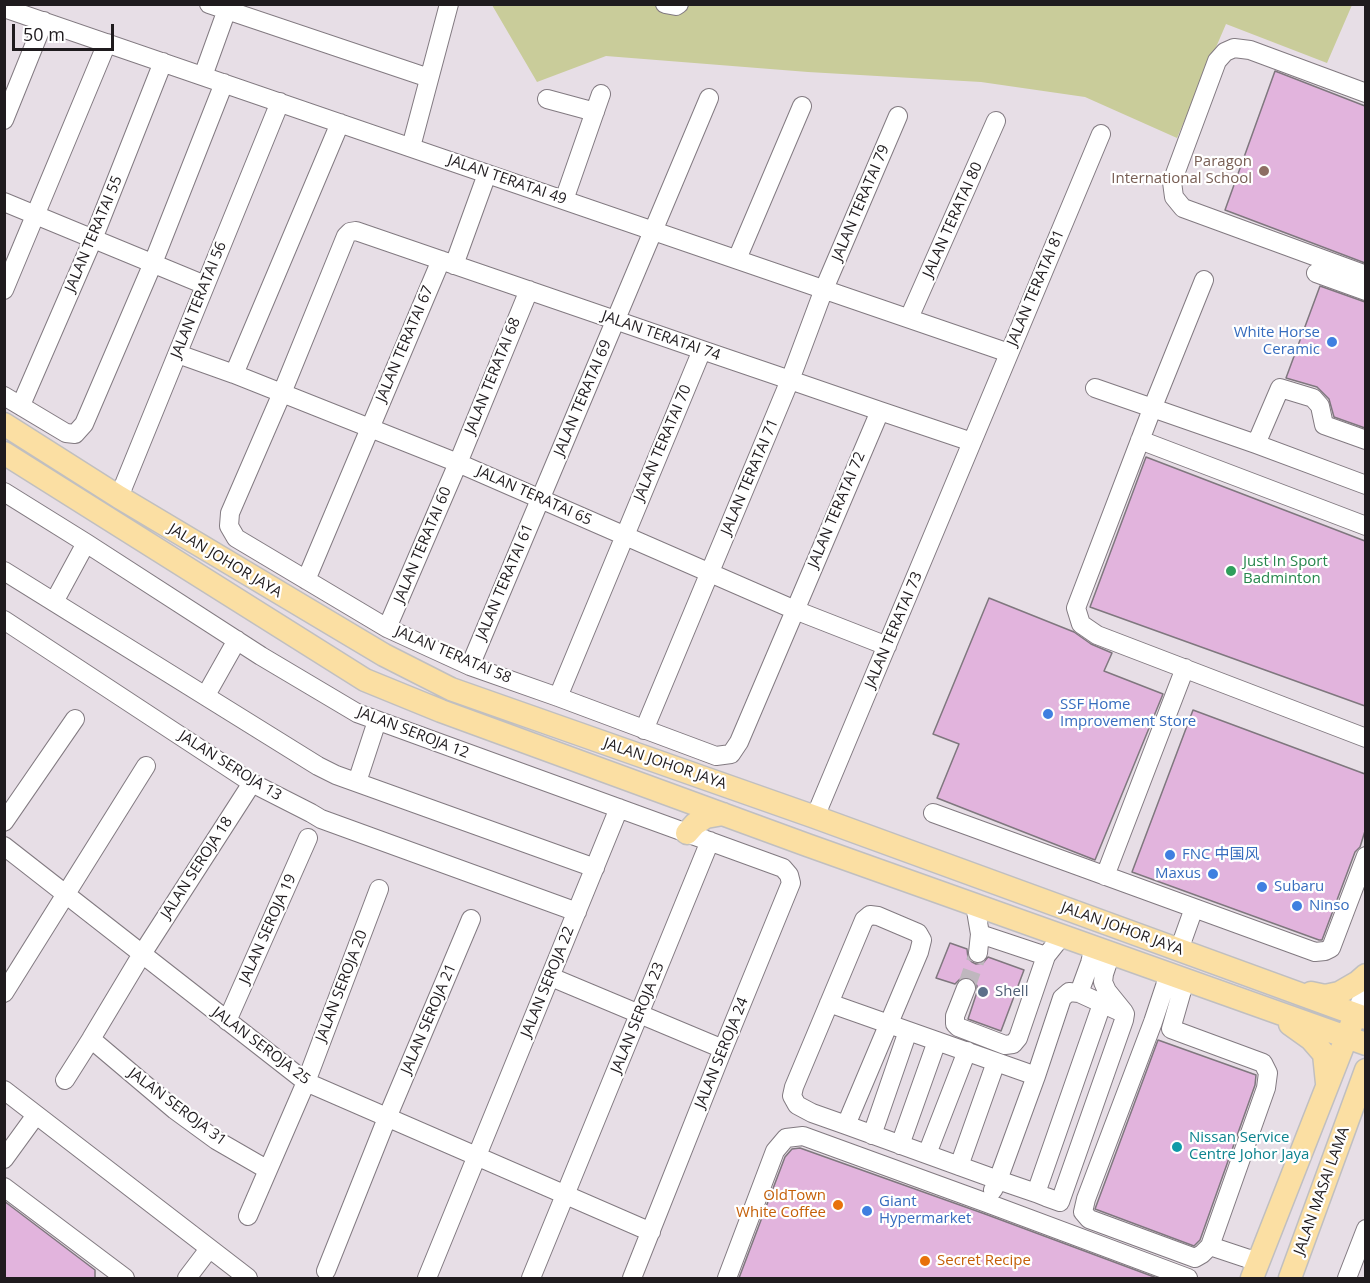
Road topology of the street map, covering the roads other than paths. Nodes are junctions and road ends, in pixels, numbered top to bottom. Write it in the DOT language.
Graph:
graph roads {
  1 [pos="209,4"];
  2 [pos="449,4"];
  3 [pos="665,4"];
  4 [pos="679,4"];
  5 [pos="4,8"];
  6 [pos="228,8"];
  7 [pos="38,14"];
  8 [pos="107,43"];
  9 [pos="163,62"];
  10 [pos="204,76"];
  11 [pos="429,78"];
  12 [pos="224,83"];
  13 [pos="1365,93"];
  14 [pos="601,94"];
  15 [pos="709,98"];
  16 [pos="547,99"];
  17 [pos="280,102"];
  18 [pos="802,106"];
  19 [pos="595,112"];
  20 [pos="898,116"];
  21 [pos="4,120"];
  22 [pos="996,121"];
  23 [pos="340,123"];
  24 [pos="1101,134"];
  25 [pos="411,147"];
  26 [pos="487,174"];
  27 [pos="564,200"];
  28 [pos="4,202"];
  29 [pos="36,215"];
  30 [pos="653,231"];
  31 [pos="93,239"];
  32 [pos="737,259"];
  33 [pos="448,262"];
  34 [pos="153,263"];
  35 [pos="1316,273"];
  36 [pos="1365,275"];
  37 [pos="1204,280"];
  38 [pos="205,285"];
  39 [pos="824,289"];
  40 [pos="4,290"];
  41 [pos="529,290"];
  42 [pos="1365,291"];
  43 [pos="909,318"];
  44 [pos="615,320"];
  45 [pos="702,350"];
  46 [pos="1009,353"];
  47 [pos="178,354"];
  48 [pos="234,374"];
  49 [pos="790,380"];
  50 [pos="1095,388"];
  51 [pos="282,393"];
  52 [pos="4,396"];
  53 [pos="21,405"];
  54 [pos="1152,409"];
  55 [pos="880,411"];
  56 [pos="4,424"];
  57 [pos="370,428"];
  58 [pos="1140,440"];
  59 [pos="1365,440"];
  60 [pos="972,442"];
  61 [pos="1256,444"];
  62 [pos="4,453"];
  63 [pos="458,463"];
  64 [pos="1365,485"];
  65 [pos="4,492"];
  66 [pos="119,497"];
  67 [pos="540,499"];
  68 [pos="1365,526"];
  69 [pos="624,536"];
  70 [pos="86,543"];
  71 [pos="4,571"];
  72 [pos="709,574"];
  73 [pos="306,580"];
  74 [pos="54,602"];
  75 [pos="795,610"];
  76 [pos="4,620"];
  77 [pos="387,627"];
  78 [pos="237,640"];
  79 [pos="887,646"];
  80 [pos="470,666"];
  81 [pos="1185,668"];
  82 [pos="206,695"];
  83 [pos="558,697"];
  84 [pos="75,719"];
  85 [pos="377,720"];
  86 [pos="644,730"];
  87 [pos="1365,738"];
  88 [pos="731,754"];
  89 [pos="146,766"];
  90 [pos="357,782"];
  91 [pos="252,783"];
  92 [pos="619,808"];
  93 [pos="933,813"];
  94 [pos="723,814"];
  95 [pos="815,817"];
  96 [pos="4,822"];
  97 [pos="687,833"];
  98 [pos="308,838"];
  99 [pos="710,842"];
  100 [pos="4,846"];
  101 [pos="1365,856"];
  102 [pos="595,868"];
  103 [pos="789,875"];
  104 [pos="1105,876"];
  105 [pos="379,889"];
  106 [pos="66,895"];
  107 [pos="975,905"];
  108 [pos="1194,908"];
  109 [pos="577,912"];
  110 [pos="471,920"];
  111 [pos="980,934"];
  112 [pos="1062,936"];
  113 [pos="1103,950"];
  114 [pos="1179,950"];
  115 [pos="978,953"];
  116 [pos="142,954"];
  117 [pos="1046,956"];
  118 [pos="1365,975"];
  119 [pos="550,977"];
  120 [pos="1177,977"];
  121 [pos="1280,987"];
  122 [pos="966,988"];
  123 [pos="1365,988"];
  124 [pos="4,993"];
  125 [pos="1079,993"];
  126 [pos="829,1003"];
  127 [pos="1102,1004"];
  128 [pos="1269,1010"];
  129 [pos="639,1014"];
  130 [pos="1125,1014"];
  131 [pos="1360,1016"];
  132 [pos="227,1021"];
  133 [pos="1153,1022"];
  134 [pos="888,1024"];
  135 [pos="1171,1029"];
  136 [pos="908,1031"];
  137 [pos="91,1039"];
  138 [pos="1356,1040"];
  139 [pos="937,1041"];
  140 [pos="723,1049"];
  141 [pos="967,1052"];
  142 [pos="996,1062"];
  143 [pos="1365,1070"];
  144 [pos="1036,1076"];
  145 [pos="65,1080"];
  146 [pos="306,1082"];
  147 [pos="1327,1086"];
  148 [pos="4,1090"];
  149 [pos="36,1115"];
  150 [pos="387,1118"];
  151 [pos="846,1125"];
  152 [pos="872,1135"];
  153 [pos="900,1145"];
  154 [pos="927,1154"];
  155 [pos="477,1156"];
  156 [pos="4,1159"];
  157 [pos="959,1166"];
  158 [pos="268,1170"];
  159 [pos="998,1180"];
  160 [pos="4,1187"];
  161 [pos="1036,1193"];
  162 [pos="565,1195"];
  163 [pos="1060,1202"];
  164 [pos="987,1203"];
  165 [pos="248,1216"];
  166 [pos="1050,1227"];
  167 [pos="1365,1229"];
  168 [pos="651,1232"];
  169 [pos="1210,1246"];
  170 [pos="209,1249"];
  171 [pos="1255,1270"];
  172 [pos="326,1271"];
  173 [pos="121,1277"];
  174 [pos="187,1278"];
  175 [pos="248,1278"];
  176 [pos="427,1278"];
  177 [pos="531,1278"];
  178 [pos="632,1278"];
  179 [pos="727,1278"];
  180 [pos="1188,1278"];
  181 [pos="1290,1278"];
  182 [pos="1347,1278"];
  1 -- 6 [label="street"];
  2 -- 11 [label="street"];
  3 -- 4 [label="street"];
  5 -- 7 [label="street, JALAN TERATAI 49"];
  6 -- 10 [label="street"];
  6 -- 11 [label="street"];
  7 -- 8 [label="street, JALAN TERATAI 49"];
  7 -- 21 [label="street"];
  8 -- 9 [label="street, JALAN TERATAI 49"];
  8 -- 29 [label="street"];
  9 -- 10 [label="street, JALAN TERATAI 49"];
  9 -- 31 [label="street, JALAN TERATAI 55"];
  10 -- 12 [label="street, JALAN TERATAI 49"];
  11 -- 25 [label="street"];
  12 -- 17 [label="street, JALAN TERATAI 49"];
  12 -- 34 [label="street"];
  13 -- 36 [label="street"];
  14 -- 19 [label="street"];
  15 -- 30 [label="street, JALAN TERATAI 69"];
  16 -- 19 [label="street"];
  17 -- 23 [label="street, JALAN TERATAI 49"];
  17 -- 38 [label="street, JALAN TERATAI 56"];
  18 -- 32 [label="street"];
  19 -- 27 [label="street"];
  20 -- 39 [label="street, JALAN TERATAI 79"];
  22 -- 43 [label="street, JALAN TERATAI 80"];
  23 -- 25 [label="street, JALAN TERATAI 49"];
  23 -- 48 [label="street"];
  24 -- 46 [label="street, JALAN TERATAI 81"];
  25 -- 26 [label="street, JALAN TERATAI 49"];
  26 -- 27 [label="street, JALAN TERATAI 49"];
  26 -- 33 [label="street, JALAN TERATAI 67"];
  27 -- 30 [label="street, JALAN TERATAI 49"];
  28 -- 29 [label="street"];
  29 -- 31 [label="street"];
  29 -- 40 [label="street"];
  30 -- 32 [label="street, JALAN TERATAI 49"];
  30 -- 44 [label="street, JALAN TERATAI 69"];
  31 -- 34 [label="street"];
  31 -- 53 [label="street, JALAN TERATAI 55"];
  32 -- 39 [label="street, JALAN TERATAI 49"];
  33 -- 41 [label="street, JALAN TERATAI 74"];
  33 -- 51 [label="street, JALAN TERATAI 74"];
  33 -- 57 [label="street, JALAN TERATAI 67"];
  34 -- 38 [label="street"];
  34 -- 53 [label="street"];
  35 -- 42 [label="street"];
  37 -- 54 [label="street"];
  38 -- 47 [label="street, JALAN TERATAI 56"];
  39 -- 43 [label="street, JALAN TERATAI 49"];
  39 -- 49 [label="street, JALAN TERATAI 79"];
  41 -- 44 [label="street, JALAN TERATAI 74"];
  41 -- 63 [label="street, JALAN TERATAI 68"];
  43 -- 46 [label="street, JALAN TERATAI 49"];
  44 -- 45 [label="street, JALAN TERATAI 74"];
  44 -- 67 [label="street, JALAN TERATAI 69"];
  45 -- 49 [label="street, JALAN TERATAI 74"];
  45 -- 69 [label="street, JALAN TERATAI 70"];
  46 -- 60 [label="street, JALAN TERATAI 81"];
  47 -- 48 [label="street, JALAN TERATAI 65"];
  47 -- 66 [label="street, JALAN TERATAI 56"];
  48 -- 51 [label="street, JALAN TERATAI 65"];
  49 -- 55 [label="street, JALAN TERATAI 74"];
  49 -- 72 [label="street, JALAN TERATAI 71"];
  50 -- 54 [label="street"];
  51 -- 57 [label="street, JALAN TERATAI 65"];
  51 -- 73 [label="street, JALAN TERATAI 58"];
  52 -- 53 [label="street"];
  54 -- 58 [label="street"];
  54 -- 61 [label="street"];
  55 -- 60 [label="street, JALAN TERATAI 74"];
  55 -- 75 [label="street, JALAN TERATAI 72"];
  56 -- 66 [label="main road, JALAN JOHOR JAYA"];
  57 -- 63 [label="street, JALAN TERATAI 65"];
  57 -- 73 [label="street, JALAN TERATAI 67"];
  58 -- 68 [label="street"];
  58 -- 81 [label="street"];
  59 -- 61 [label="street"];
  60 -- 79 [label="street, JALAN TERATAI 73"];
  61 -- 64 [label="street"];
  62 -- 94 [label="main road, JALAN JOHOR JAYA"];
  63 -- 67 [label="street, JALAN TERATAI 65"];
  63 -- 77 [label="street, JALAN TERATAI 60"];
  65 -- 70 [label="street, JALAN SEROJA 12"];
  66 -- 95 [label="main road, JALAN JOHOR JAYA"];
  67 -- 69 [label="street, JALAN TERATAI 65"];
  67 -- 80 [label="street, JALAN TERATAI 61"];
  69 -- 72 [label="street, JALAN TERATAI 65"];
  69 -- 83 [label="street, JALAN TERATAI 70"];
  70 -- 74 [label="street"];
  70 -- 78 [label="street, JALAN SEROJA 12"];
  71 -- 74 [label="street"];
  72 -- 75 [label="street, JALAN TERATAI 65"];
  72 -- 86 [label="street, JALAN TERATAI 71"];
  73 -- 77 [label="street, JALAN TERATAI 58"];
  74 -- 82 [label="street"];
  75 -- 79 [label="street, JALAN TERATAI 65"];
  75 -- 88 [label="street, JALAN TERATAI 72"];
  76 -- 91 [label="street, JALAN SEROJA 13"];
  77 -- 80 [label="street, JALAN TERATAI 58"];
  78 -- 82 [label="street"];
  78 -- 85 [label="street, JALAN SEROJA 12"];
  79 -- 95 [label="street, JALAN TERATAI 73"];
  80 -- 83 [label="street, JALAN TERATAI 58"];
  81 -- 87 [label="street"];
  81 -- 104 [label="street"];
  82 -- 90 [label="street"];
  83 -- 86 [label="street, JALAN TERATAI 58"];
  84 -- 96 [label="street"];
  85 -- 90 [label="street"];
  85 -- 92 [label="street, JALAN SEROJA 12"];
  86 -- 88 [label="street, JALAN TERATAI 58"];
  89 -- 106 [label="street"];
  90 -- 102 [label="street"];
  91 -- 109 [label="street, JALAN SEROJA 13"];
  91 -- 116 [label="street, JALAN SEROJA 18"];
  92 -- 97 [label="street, JALAN SEROJA 12"];
  92 -- 102 [label="street, JALAN SEROJA 22"];
  93 -- 104 [label="street"];
  94 -- 97 [label="main road"];
  94 -- 107 [label="main road, JALAN JOHOR JAYA"];
  95 -- 114 [label="main road, JALAN JOHOR JAYA"];
  97 -- 99 [label="street, JALAN SEROJA 12"];
  98 -- 132 [label="street, JALAN SEROJA 19"];
  99 -- 103 [label="street, JALAN SEROJA 12"];
  99 -- 129 [label="street, JALAN SEROJA 23"];
  100 -- 106 [label="street, JALAN SEROJA 25"];
  101 -- 108 [label="street"];
  102 -- 109 [label="street, JALAN SEROJA 22"];
  103 -- 140 [label="street, JALAN SEROJA 24"];
  104 -- 108 [label="street"];
  105 -- 146 [label="street, JALAN SEROJA 20"];
  106 -- 116 [label="street, JALAN SEROJA 25"];
  106 -- 124 [label="street"];
  107 -- 111 [label="street"];
  107 -- 112 [label="main road, JALAN JOHOR JAYA"];
  108 -- 114 [label="street"];
  109 -- 119 [label="street, JALAN SEROJA 22"];
  110 -- 150 [label="street, JALAN SEROJA 21"];
  111 -- 115 [label="street"];
  111 -- 117 [label="street"];
  112 -- 113 [label="main road, JALAN JOHOR JAYA"];
  112 -- 117 [label="street"];
  113 -- 120 [label="main road, JALAN JOHOR JAYA"];
  113 -- 125 [label="street"];
  113 -- 130 [label="street"];
  114 -- 121 [label="main road, JALAN JOHOR JAYA"];
  116 -- 132 [label="street, JALAN SEROJA 25"];
  116 -- 137 [label="street, JALAN SEROJA 18"];
  117 -- 122 [label="street"];
  118 -- 121 [label="main road"];
  119 -- 129 [label="street"];
  119 -- 155 [label="street, JALAN SEROJA 22"];
  120 -- 128 [label="main road, JALAN JOHOR JAYA"];
  120 -- 133 [label="street"];
  120 -- 135 [label="street"];
  121 -- 131 [label="main road, JALAN JOHOR JAYA"];
  123 -- 131 [label="street"];
  125 -- 127 [label="street"];
  125 -- 144 [label="street"];
  126 -- 134 [label="street"];
  126 -- 134 [label="street"];
  126 -- 151 [label="street"];
  127 -- 130 [label="street"];
  127 -- 161 [label="street"];
  128 -- 138 [label="main road, JALAN JOHOR JAYA"];
  128 -- 147 [label="main road"];
  129 -- 140 [label="street"];
  129 -- 162 [label="street, JALAN SEROJA 23"];
  130 -- 163 [label="street"];
  131 -- 138 [label="main road"];
  132 -- 146 [label="street, JALAN SEROJA 25"];
  133 -- 135 [label="street"];
  133 -- 169 [label="street"];
  134 -- 136 [label="street"];
  134 -- 151 [label="street"];
  135 -- 169 [label="street"];
  136 -- 139 [label="street"];
  136 -- 152 [label="street"];
  137 -- 145 [label="street, JALAN SEROJA 18"];
  137 -- 158 [label="street, JALAN SEROJA 31"];
  138 -- 147 [label="main road"];
  139 -- 141 [label="street"];
  139 -- 153 [label="street"];
  140 -- 168 [label="street, JALAN SEROJA 24"];
  141 -- 142 [label="street"];
  141 -- 154 [label="street"];
  142 -- 144 [label="street"];
  142 -- 157 [label="street"];
  143 -- 181 [label="main road, JALAN MASAI LAMA"];
  144 -- 159 [label="street"];
  146 -- 150 [label="street, JALAN SEROJA 25"];
  146 -- 158 [label="street, JALAN SEROJA 20"];
  147 -- 171 [label="main road"];
  148 -- 149 [label="street"];
  149 -- 156 [label="street"];
  149 -- 170 [label="street"];
  150 -- 155 [label="street, JALAN SEROJA 25"];
  150 -- 172 [label="street, JALAN SEROJA 21"];
  151 -- 152 [label="street"];
  152 -- 153 [label="street"];
  153 -- 154 [label="street"];
  154 -- 157 [label="street"];
  155 -- 162 [label="street, JALAN SEROJA 25"];
  155 -- 176 [label="street, JALAN SEROJA 22"];
  157 -- 159 [label="street"];
  158 -- 165 [label="street, JALAN SEROJA 20"];
  159 -- 161 [label="street"];
  159 -- 164 [label="street"];
  160 -- 173 [label="street"];
  161 -- 163 [label="street"];
  162 -- 168 [label="street, JALAN SEROJA 25"];
  162 -- 177 [label="street, JALAN SEROJA 23"];
  163 -- 166 [label="street"];
  164 -- 166 [label="street"];
  164 -- 179 [label="street"];
  166 -- 180 [label="street"];
  167 -- 182 [label="street"];
  168 -- 178 [label="street, JALAN SEROJA 24"];
  169 -- 171 [label="street"];
  170 -- 174 [label="street"];
  170 -- 175 [label="street"];
}
